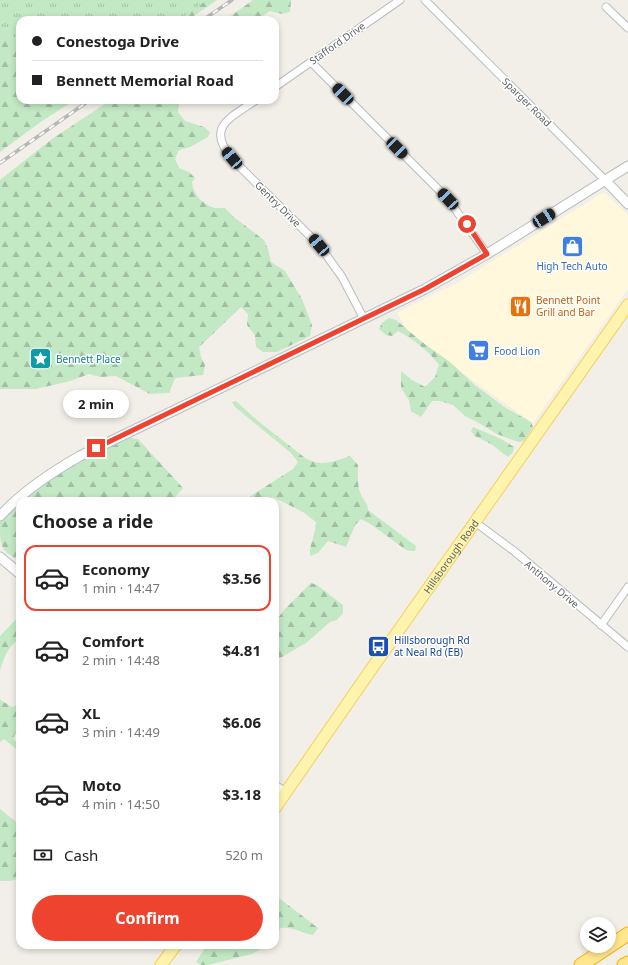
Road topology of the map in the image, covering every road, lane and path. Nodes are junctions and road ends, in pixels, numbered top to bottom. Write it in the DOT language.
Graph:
graph roads {
  1 [pos="400,0"];
  2 [pos="425,0"];
  3 [pos="606,7"];
  4 [pos="628,28"];
  5 [pos="311,62"];
  6 [pos="279,84"];
  7 [pos="251,104"];
  8 [pos="628,166"];
  9 [pos="605,180"];
  10 [pos="628,204"];
  11 [pos="487,254"];
  12 [pos="628,305"];
  13 [pos="364,319"];
  14 [pos="20,497"];
  15 [pos="16,500"];
  16 [pos="0,516"];
  17 [pos="476,522"];
  18 [pos="0,557"];
  19 [pos="16,571"];
  20 [pos="628,587"];
  21 [pos="601,625"];
  22 [pos="628,647"];
  23 [pos="279,789"];
  24 [pos="285,793"];
  25 [pos="279,802"];
  26 [pos="628,934"];
  27 [pos="173,949"];
  28 [pos="628,963"];
  29 [pos="161,965"];
  30 [pos="581,965"];
  31 [pos="624,965"];
  1 -- 5 [label="street, Stafford Drive"];
  2 -- 9 [label="street, Sparger Road"];
  3 -- 4 [label="street"];
  5 -- 6 [label="street, Stafford Drive"];
  5 -- 11 [label="street"];
  7 -- 13 [label="street, Gentry Drive"];
  8 -- 9 [label="street"];
  9 -- 10 [label="street, Sparger Road"];
  9 -- 11 [label="street"];
  11 -- 13 [label="street"];
  12 -- 17 [label="main road, Hillsborough Road"];
  13 -- 14 [label="street"];
  15 -- 16 [label="street"];
  17 -- 21 [label="street, Anthony Drive"];
  17 -- 24 [label="main road, Hillsborough Road"];
  18 -- 19 [label="street"];
  20 -- 21 [label="street"];
  21 -- 22 [label="street, Anthony Drive"];
  23 -- 24 [label="street"];
  24 -- 25 [label="main road, Hillsborough Road"];
  26 -- 30 [label="highway"];
  27 -- 29 [label="main road"];
  28 -- 31 [label="highway"];
}
